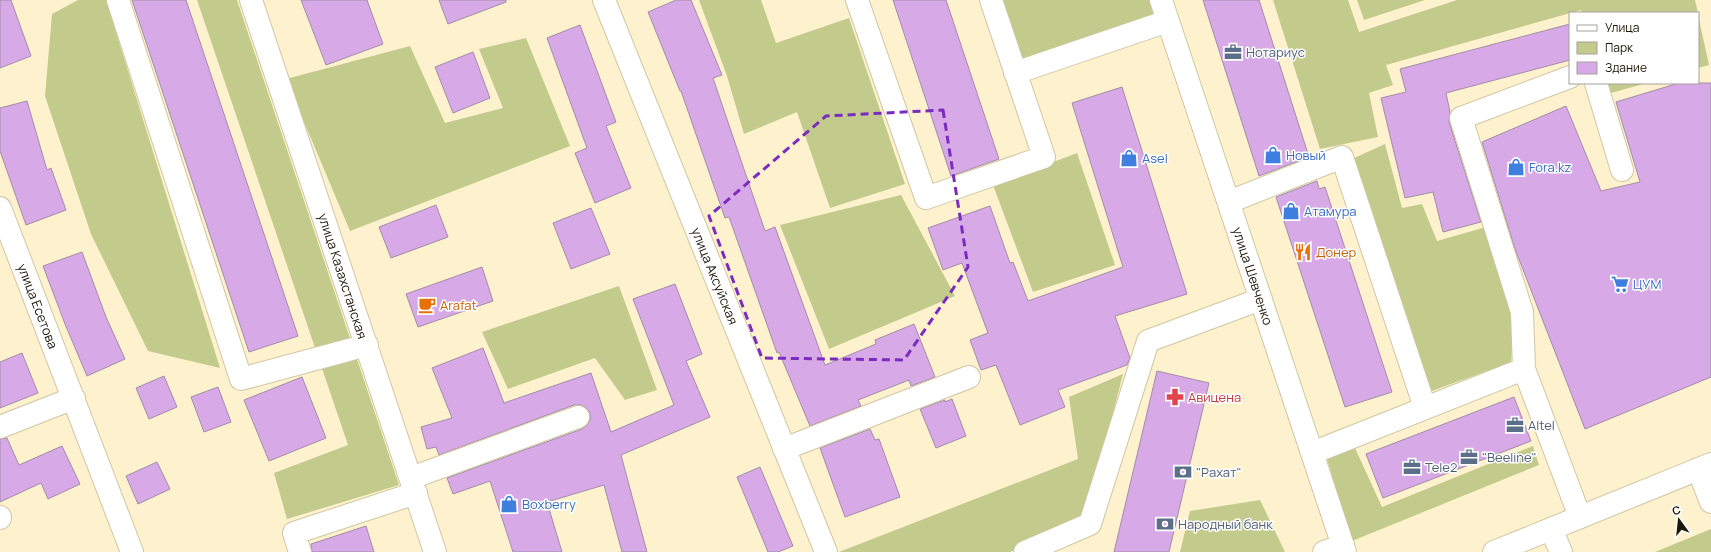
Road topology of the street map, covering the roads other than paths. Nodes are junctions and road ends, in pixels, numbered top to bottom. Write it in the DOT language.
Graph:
graph roads {
  1 [pos="118,0"];
  2 [pos="251,0"];
  3 [pos="604,0"];
  4 [pos="857,0"];
  5 [pos="991,0"];
  6 [pos="1161,0"];
  7 [pos="1168,21"];
  8 [pos="1015,73"];
  9 [pos="1569,77"];
  10 [pos="1596,84"];
  11 [pos="1622,170"];
  12 [pos="1229,202"];
  13 [pos="1,212"];
  14 [pos="1261,299"];
  15 [pos="366,345"];
  16 [pos="1524,369"];
  17 [pos="969,377"];
  18 [pos="74,398"];
  19 [pos="1426,408"];
  20 [pos="578,417"];
  21 [pos="0,427"];
  22 [pos="784,449"];
  23 [pos="1312,453"];
  24 [pos="1704,467"];
  25 [pos="413,485"];
  26 [pos="1711,502"];
  27 [pos="1580,517"];
  28 [pos="1551,529"];
  29 [pos="1337,550"];
  30 [pos="132,552"];
  31 [pos="300,552"];
  32 [pos="436,552"];
  33 [pos="826,552"];
  34 [pos="1026,552"];
  35 [pos="1494,552"];
  36 [pos="1561,552"];
  1 -- 15 [label="street"];
  2 -- 15 [label="street, улица Казахстанская"];
  3 -- 22 [label="street, улица Аксуйская"];
  4 -- 8 [label="street"];
  5 -- 8 [label="street"];
  6 -- 7 [label="street, улица Шевченко"];
  7 -- 8 [label="street"];
  7 -- 12 [label="street, улица Шевченко"];
  9 -- 16 [label="street"];
  10 -- 11 [label="street"];
  12 -- 14 [label="street, улица Шевченко"];
  12 -- 19 [label="street"];
  13 -- 18 [label="street, улица Есетова"];
  14 -- 23 [label="street, улица Шевченко"];
  14 -- 34 [label="street"];
  15 -- 25 [label="street, улица Казахстанская"];
  16 -- 19 [label="street"];
  16 -- 27 [label="street"];
  17 -- 22 [label="street"];
  18 -- 21 [label="street"];
  18 -- 30 [label="street, улица Есетова"];
  19 -- 23 [label="street"];
  20 -- 25 [label="street"];
  22 -- 33 [label="street, улица Аксуйская"];
  23 -- 29 [label="street, улица Шевченко"];
  24 -- 26 [label="street"];
  24 -- 27 [label="street"];
  25 -- 31 [label="street"];
  25 -- 32 [label="street, улица Казахстанская"];
  27 -- 28 [label="street"];
  28 -- 35 [label="street"];
  28 -- 36 [label="street"];
}
